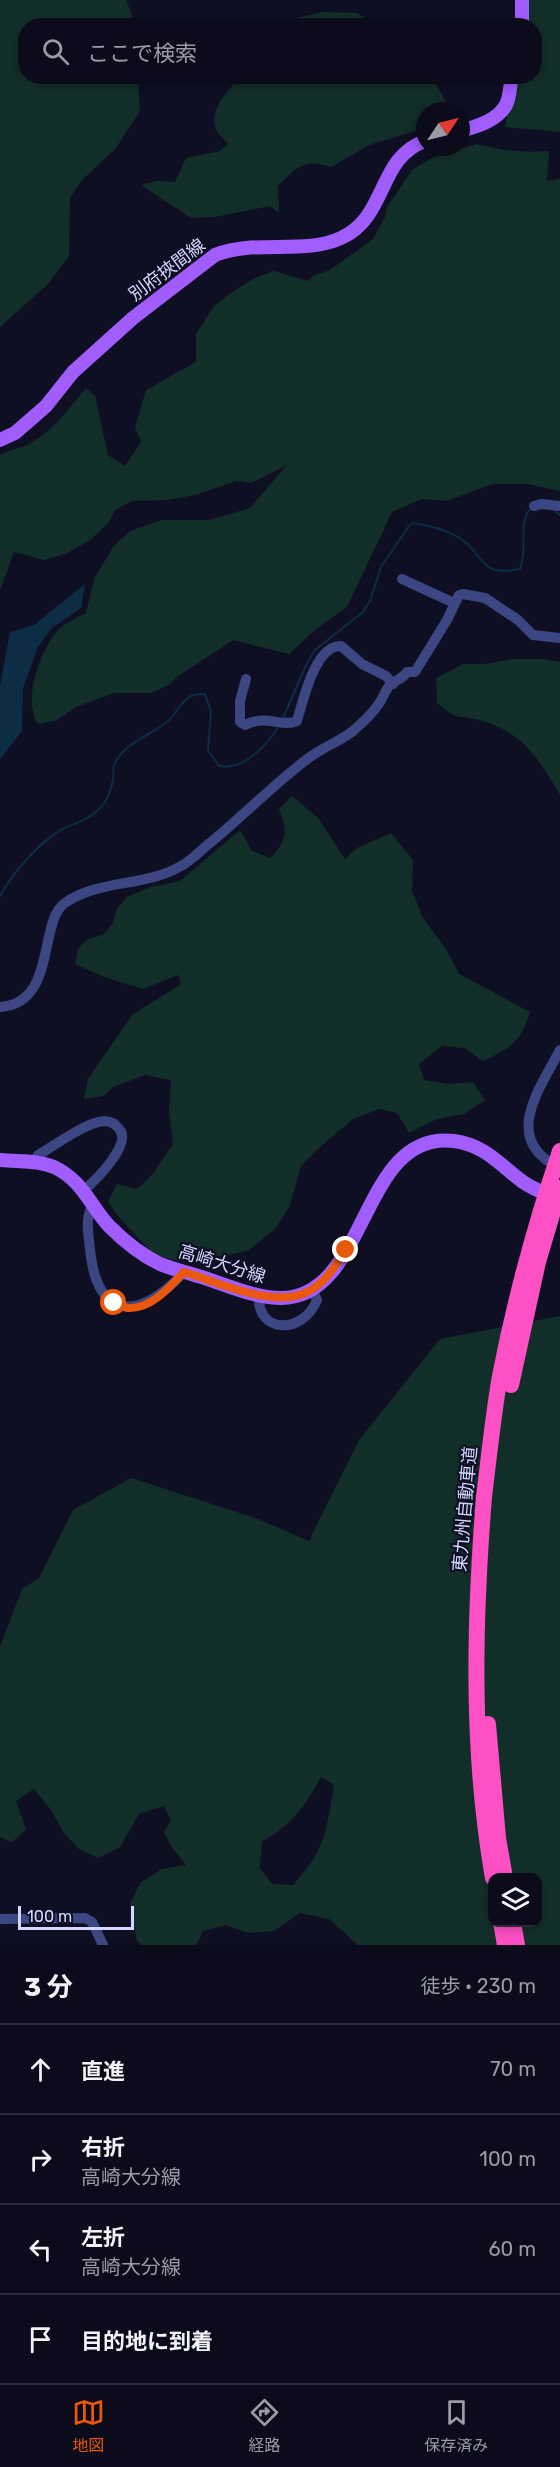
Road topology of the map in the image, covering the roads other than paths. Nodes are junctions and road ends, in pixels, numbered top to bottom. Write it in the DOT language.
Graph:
graph roads {
  1 [pos="522,0"];
  2 [pos="522,18"];
  3 [pos="511,84"];
  4 [pos="470,128"];
  5 [pos="416,146"];
  6 [pos="0,440"];
  7 [pos="534,506"];
  8 [pos="560,506"];
  9 [pos="402,579"];
  10 [pos="454,603"];
  11 [pos="560,639"];
  12 [pos="246,679"];
  13 [pos="393,684"];
  14 [pos="0,1007"];
  15 [pos="560,1050"];
  16 [pos="560,1151"];
  17 [pos="0,1160"];
  18 [pos="35,1162"];
  19 [pos="560,1168"];
  20 [pos="560,1188"];
  21 [pos="84,1190"];
  22 [pos="560,1199"];
  23 [pos="93,1203"];
  24 [pos="184,1272"];
  25 [pos="312,1289"];
  26 [pos="260,1295"];
  27 [pos="490,1498"];
  28 [pos="492,1873"];
  29 [pos="504,1873"];
  30 [pos="0,1919"];
  31 [pos="502,1927"];
  32 [pos="514,1927"];
  33 [pos="103,1945"];
  34 [pos="505,1945"];
  35 [pos="517,1945"];
  1 -- 2 [label="main road"];
  3 -- 4 [label="main road"];
  5 -- 6 [label="main road, 別府挾間線"];
  7 -- 8 [label="street"];
  9 -- 10 [label="street"];
  10 -- 11 [label="street"];
  10 -- 13 [label="street"];
  12 -- 13 [label="street"];
  13 -- 14 [label="street"];
  15 -- 19 [label="street"];
  16 -- 27 [label="highway, 東九州自動車道, bridge"];
  17 -- 18 [label="main road, 高崎大分線"];
  18 -- 21 [label="main road, 高崎大分線"];
  18 -- 21 [label="street"];
  20 -- 27 [label="highway, 東九州自動車道, bridge"];
  21 -- 23 [label="main road, 高崎大分線"];
  22 -- 25 [label="main road, 高崎大分線"];
  23 -- 24 [label="main road, 高崎大分線"];
  23 -- 24 [label="street"];
  24 -- 26 [label="main road, 高崎大分線"];
  25 -- 26 [label="main road, 高崎大分線"];
  25 -- 26 [label="street"];
  27 -- 28 [label="highway, 東九州自動車道"];
  27 -- 29 [label="highway, 東九州自動車道"];
  30 -- 33 [label="street"];
  31 -- 34 [label="highway"];
  32 -- 35 [label="highway"];
}
